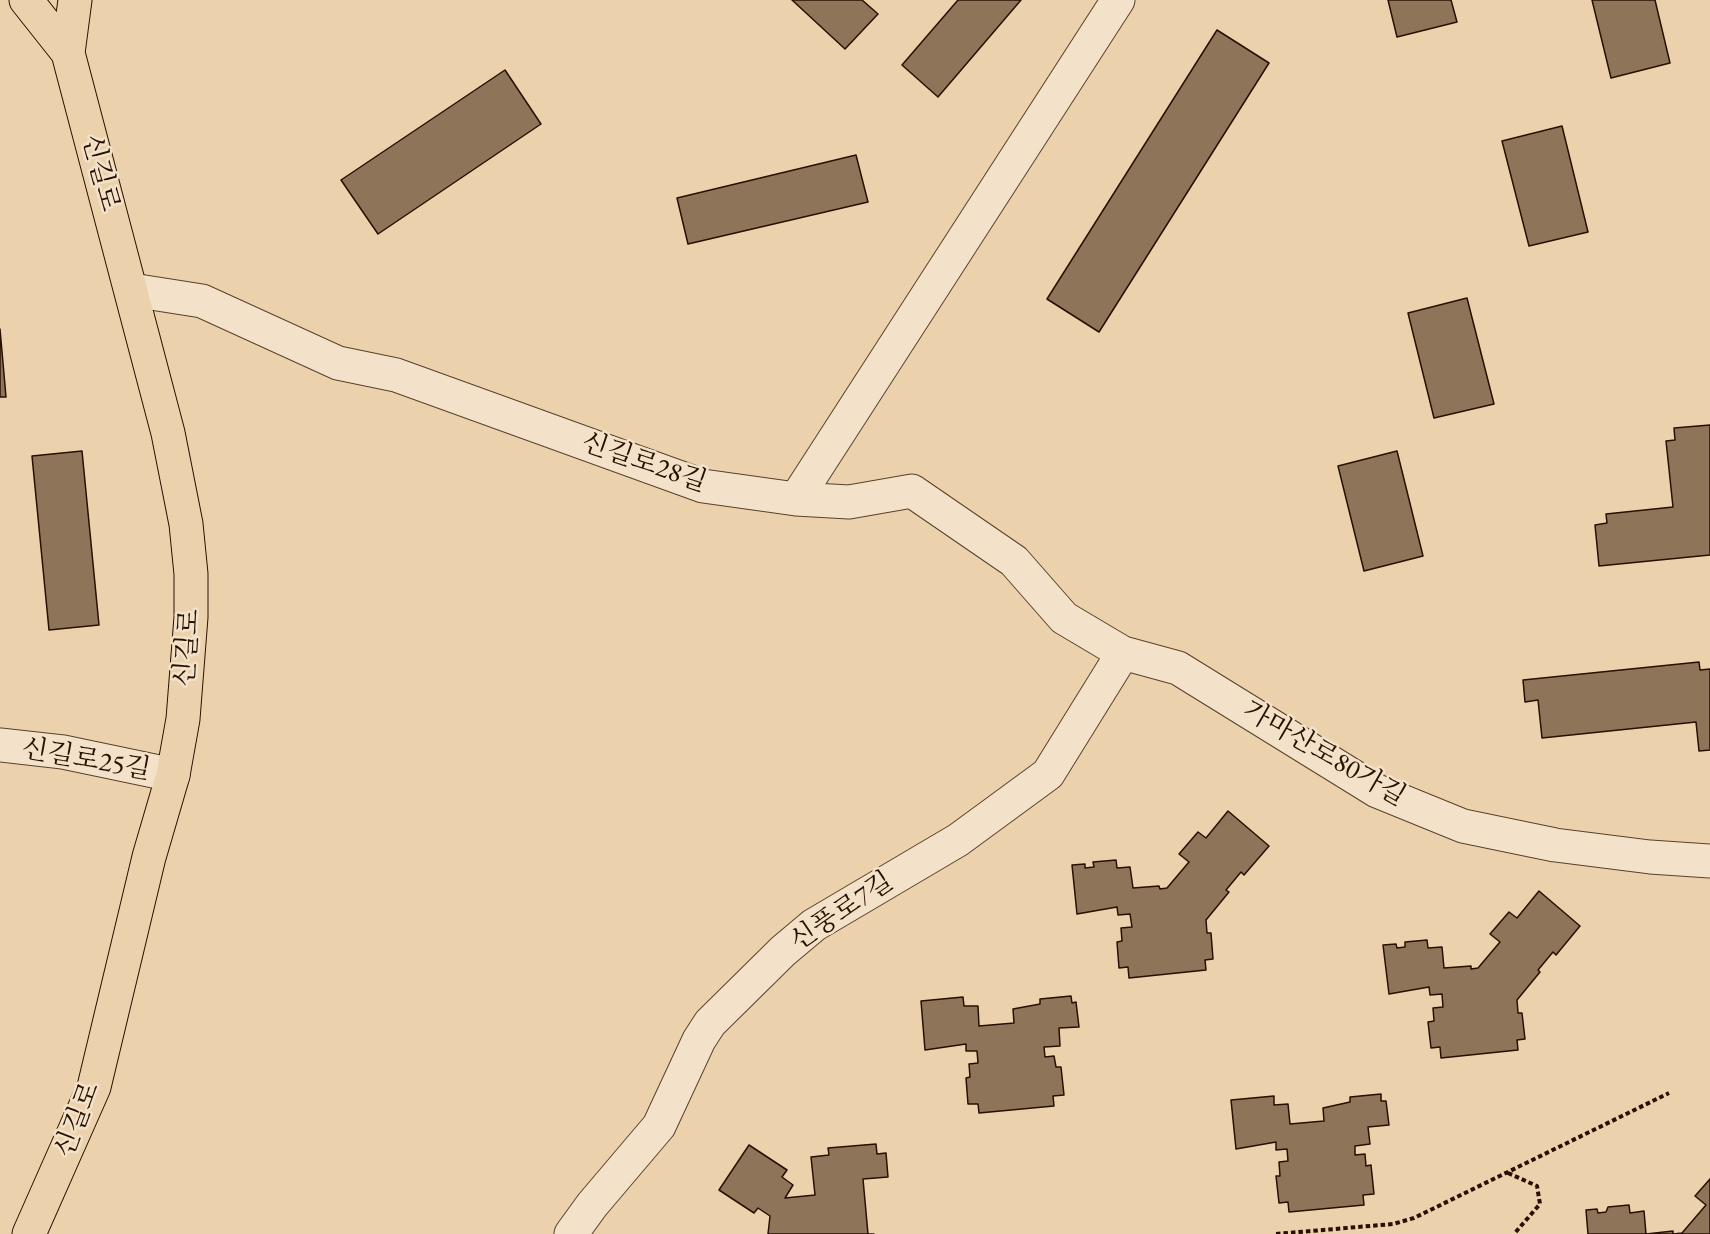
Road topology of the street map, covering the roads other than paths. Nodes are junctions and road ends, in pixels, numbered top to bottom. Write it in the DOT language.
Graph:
graph roads {
  1 [pos="26,0"];
  2 [pos="75,0"];
  3 [pos="1118,0"];
  4 [pos="68,53"];
  5 [pos="132,290"];
  6 [pos="796,499"];
  7 [pos="1123,653"];
  8 [pos="0,745"];
  9 [pos="172,775"];
  10 [pos="1710,861"];
  11 [pos="29,1234"];
  12 [pos="571,1234"];
  1 -- 4 [label="main road, 신길로"];
  2 -- 4 [label="main road, 신길로"];
  3 -- 6 [label="street"];
  4 -- 5 [label="main road, 신길로"];
  5 -- 6 [label="street, 신길로28길"];
  5 -- 9 [label="main road, 신길로"];
  6 -- 7 [label="street, 신길로28길"];
  7 -- 10 [label="street, 가마산로80가길"];
  7 -- 12 [label="street, 신풍로7길"];
  8 -- 9 [label="street, 신길로25길"];
  9 -- 11 [label="main road, 신길로"];
}
